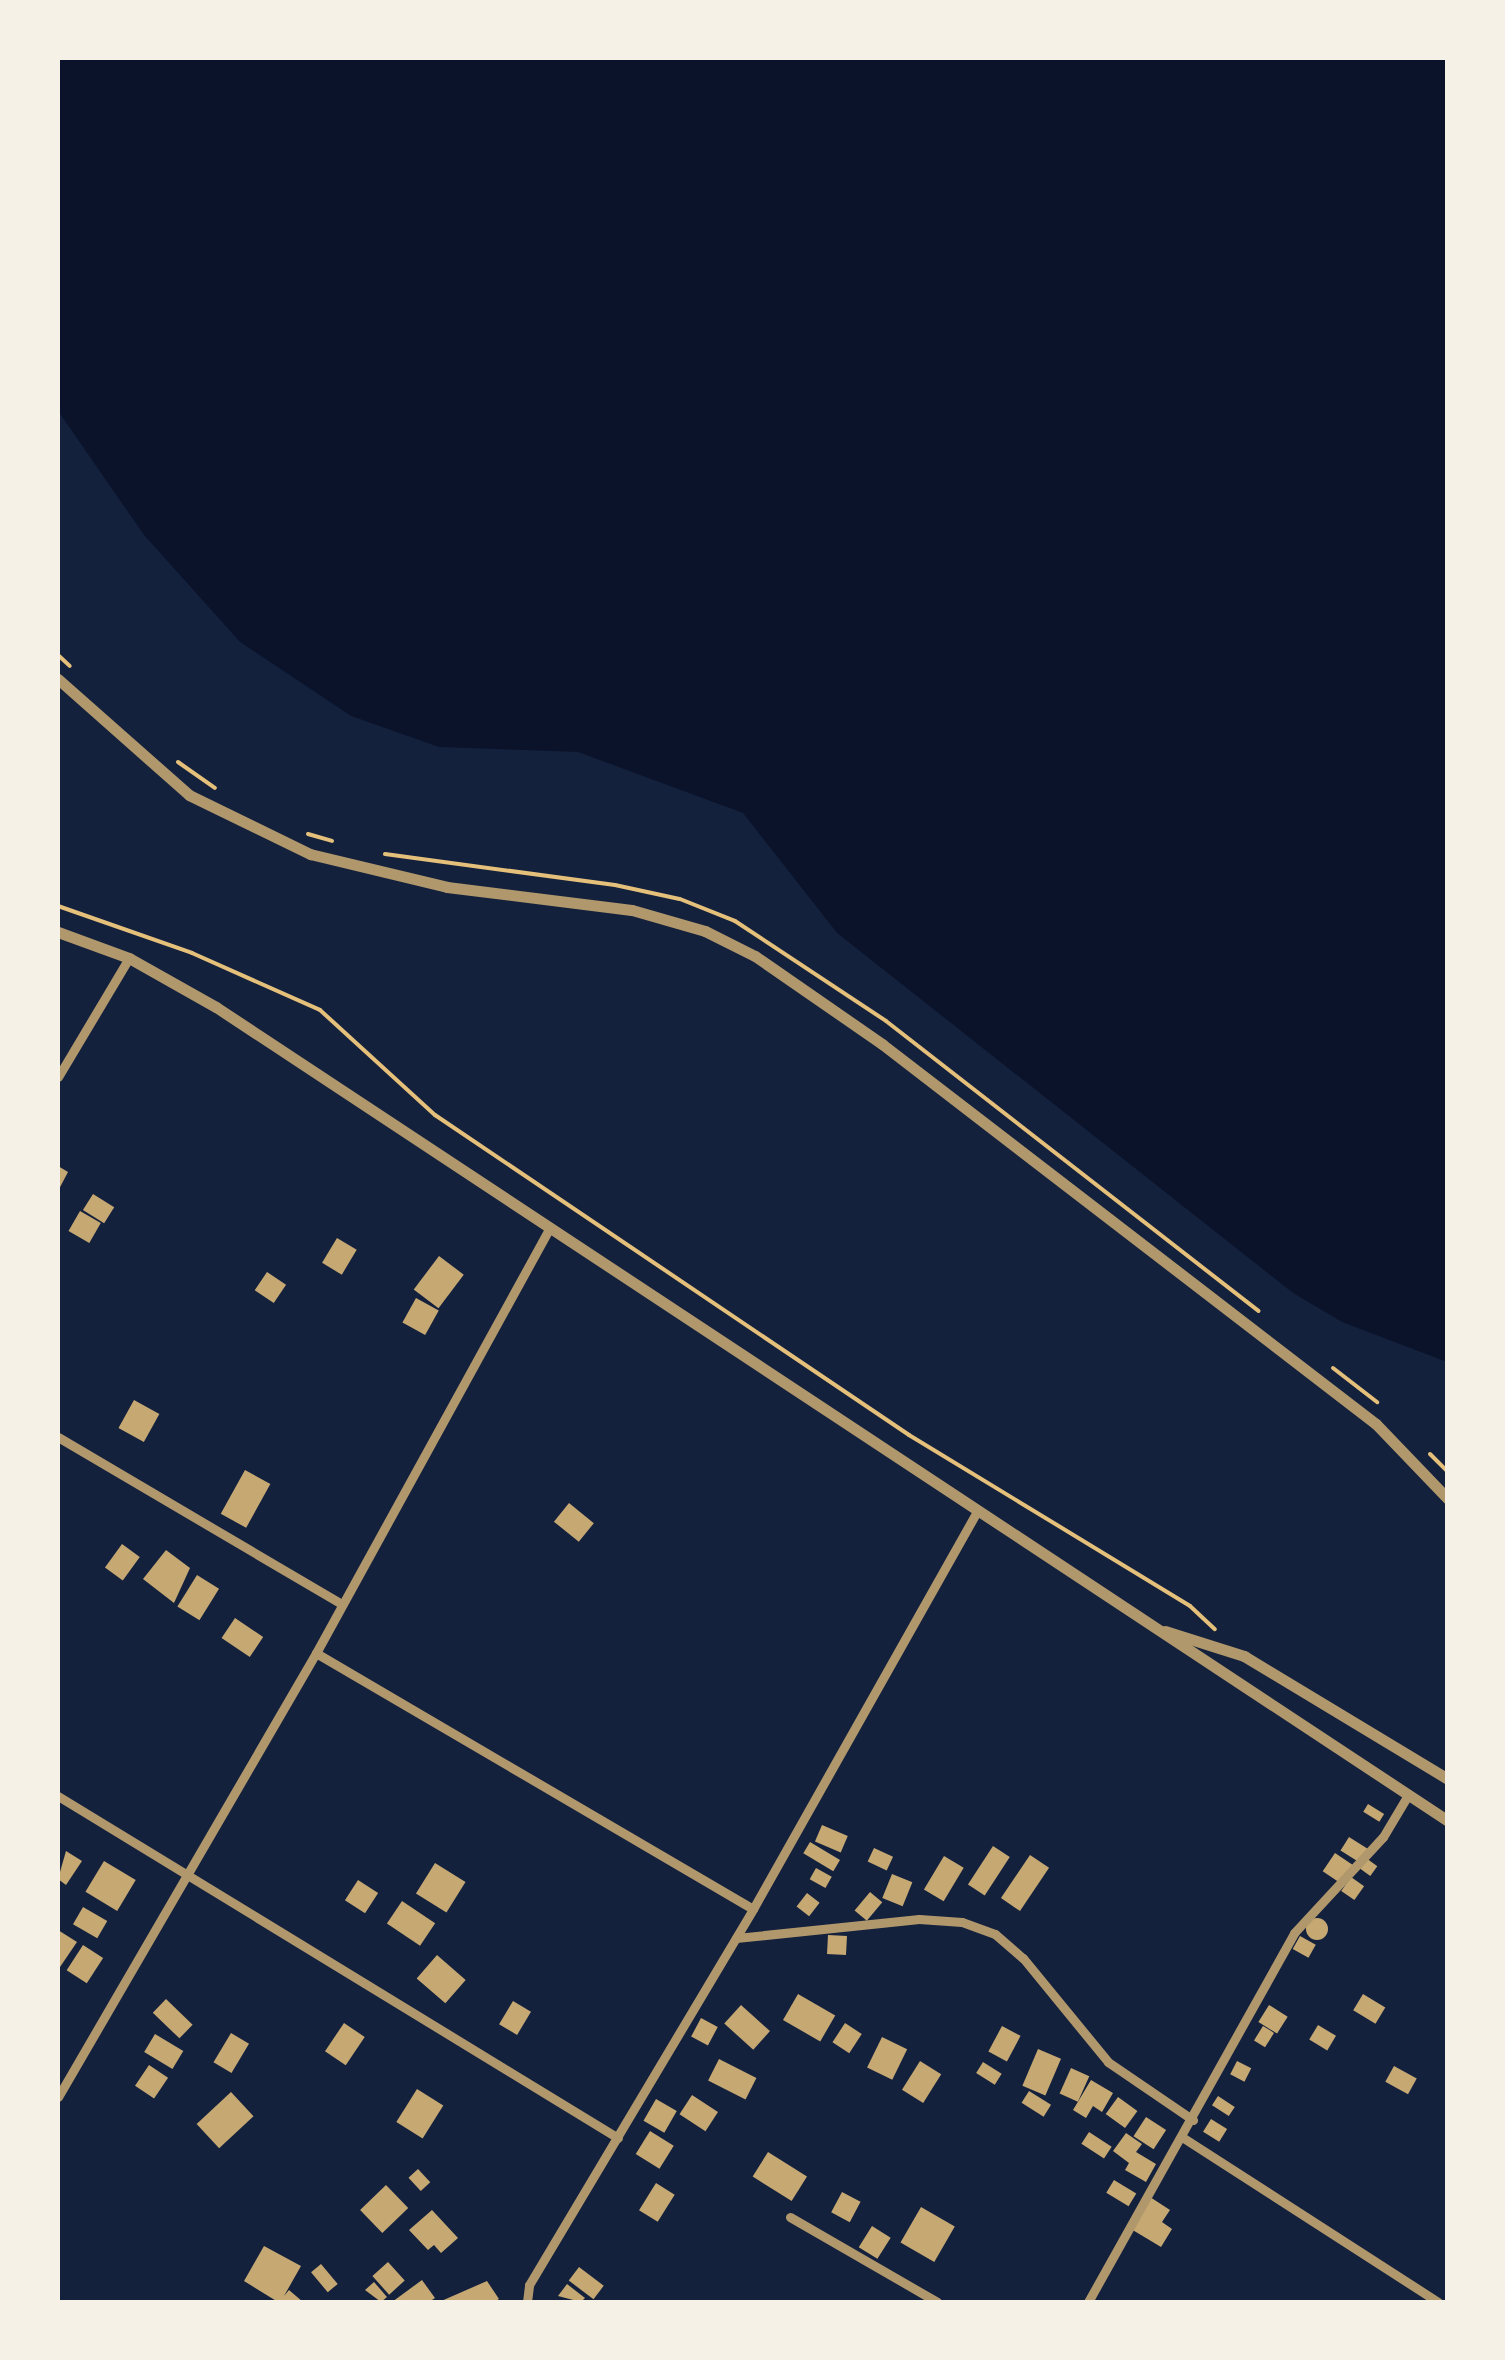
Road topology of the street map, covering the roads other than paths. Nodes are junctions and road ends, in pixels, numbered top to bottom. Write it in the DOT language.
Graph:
graph roads {
  1 [pos="58,681"];
  2 [pos="58,932"];
  3 [pos="129,958"];
  4 [pos="58,1077"];
  5 [pos="550,1228"];
  6 [pos="58,1436"];
  7 [pos="1448,1499"];
  8 [pos="977,1512"];
  9 [pos="341,1604"];
  10 [pos="1155,1628"];
  11 [pos="316,1653"];
  12 [pos="1448,1779"];
  13 [pos="58,1796"];
  14 [pos="1408,1796"];
  15 [pos="1448,1821"];
  16 [pos="188,1876"];
  17 [pos="753,1909"];
  18 [pos="736,1938"];
  19 [pos="58,2097"];
  20 [pos="1193,2120"];
  21 [pos="1182,2137"];
  22 [pos="618,2138"];
  23 [pos="790,2218"];
  24 [pos="527,2302"];
  25 [pos="937,2302"];
  26 [pos="1088,2302"];
  27 [pos="1438,2302"];
  1 -- 7 [label="street"];
  2 -- 3 [label="street"];
  3 -- 4 [label="street"];
  3 -- 5 [label="street"];
  5 -- 8 [label="street"];
  5 -- 9 [label="street"];
  6 -- 9 [label="street"];
  8 -- 10 [label="street"];
  8 -- 17 [label="street"];
  9 -- 11 [label="street"];
  10 -- 12 [label="street"];
  10 -- 14 [label="street"];
  11 -- 16 [label="street"];
  11 -- 17 [label="street"];
  13 -- 16 [label="street"];
  14 -- 15 [label="street"];
  14 -- 20 [label="street"];
  16 -- 19 [label="street"];
  16 -- 22 [label="street"];
  17 -- 18 [label="street"];
  18 -- 20 [label="street"];
  18 -- 22 [label="street"];
  20 -- 21 [label="street"];
  21 -- 26 [label="street"];
  21 -- 27 [label="street"];
  22 -- 24 [label="street"];
  23 -- 25 [label="street"];
}
